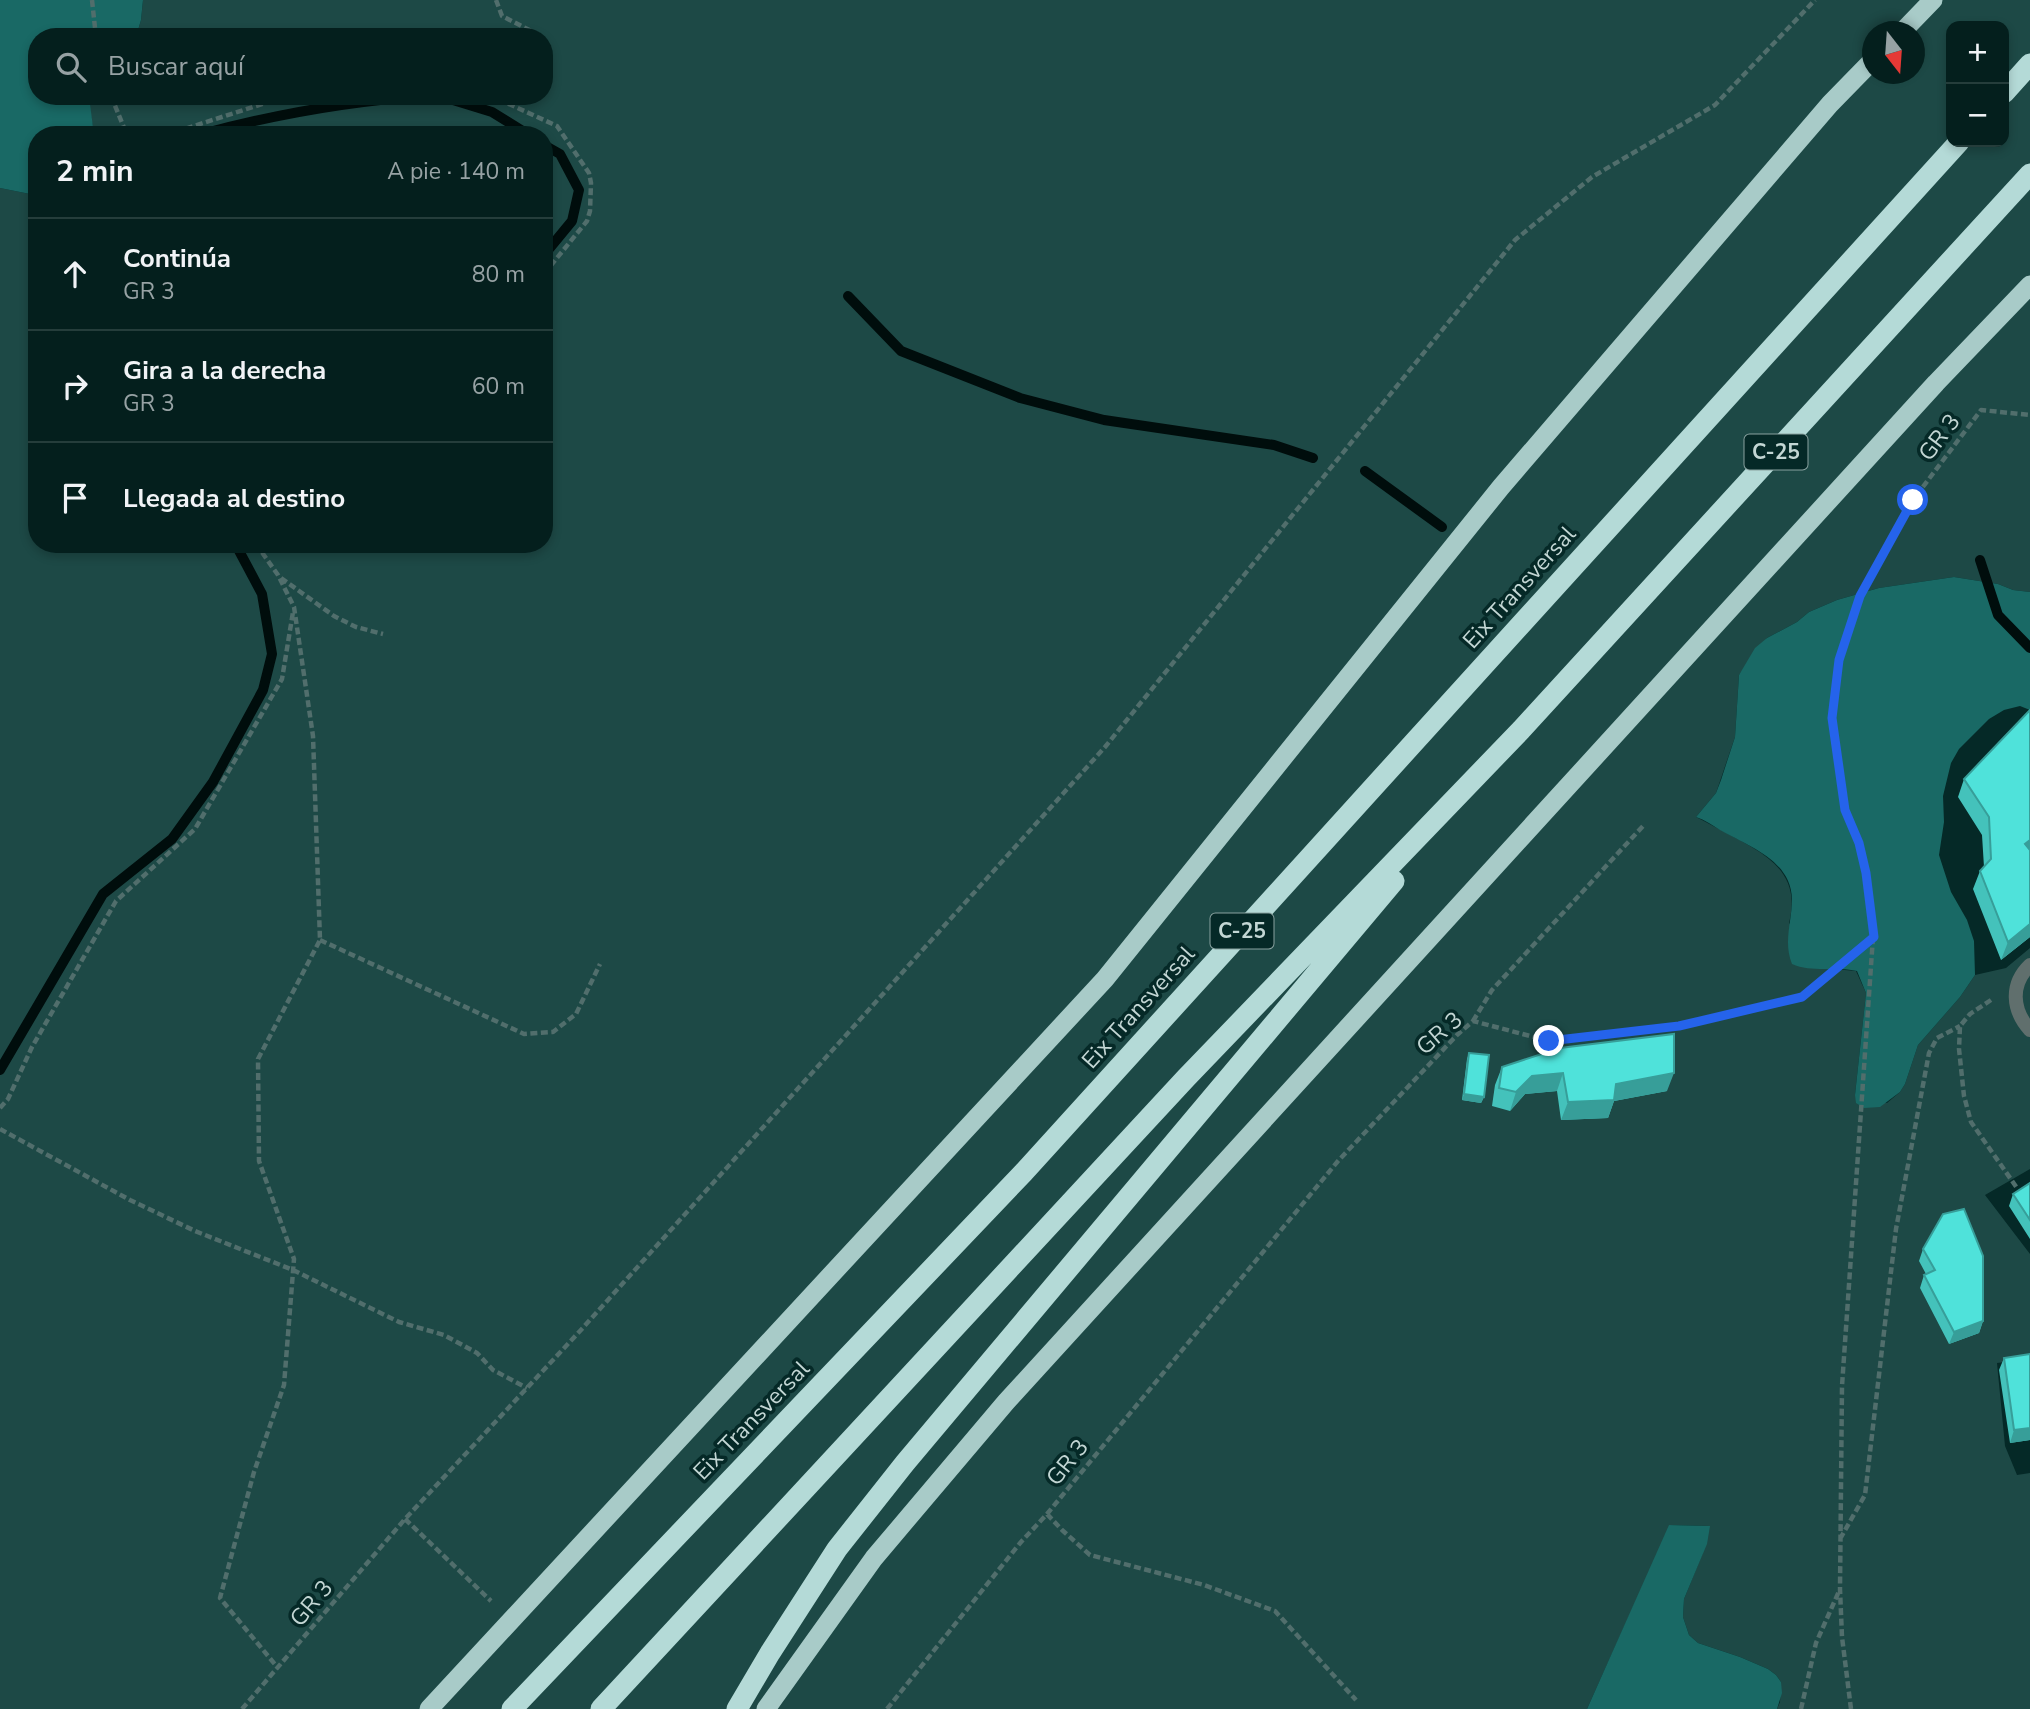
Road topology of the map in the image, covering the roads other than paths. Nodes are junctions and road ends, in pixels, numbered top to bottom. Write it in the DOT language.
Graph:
graph roads {
  1 [pos="1933,0"];
  2 [pos="1913,21"];
  3 [pos="2030,64"];
  4 [pos="1862,71"];
  5 [pos="2009,87"];
  6 [pos="1954,147"];
  7 [pos="2030,174"];
  8 [pos="2030,285"];
  9 [pos="1521,730"];
  10 [pos="2030,965"];
  11 [pos="2030,1030"];
  12 [pos="429,1709"];
  13 [pos="512,1709"];
  14 [pos="601,1709"];
  15 [pos="737,1709"];
  16 [pos="766,1709"];
  1 -- 2 [label="highway"];
  3 -- 5 [label="highway"];
  4 -- 12 [label="highway"];
  6 -- 13 [label="highway, Eix Transversal / C-25"];
  7 -- 9 [label="highway, C-25"];
  8 -- 16 [label="highway"];
  9 -- 14 [label="highway, C-25"];
  9 -- 15 [label="highway"];
  10 -- 11 [label="lane"];
}
